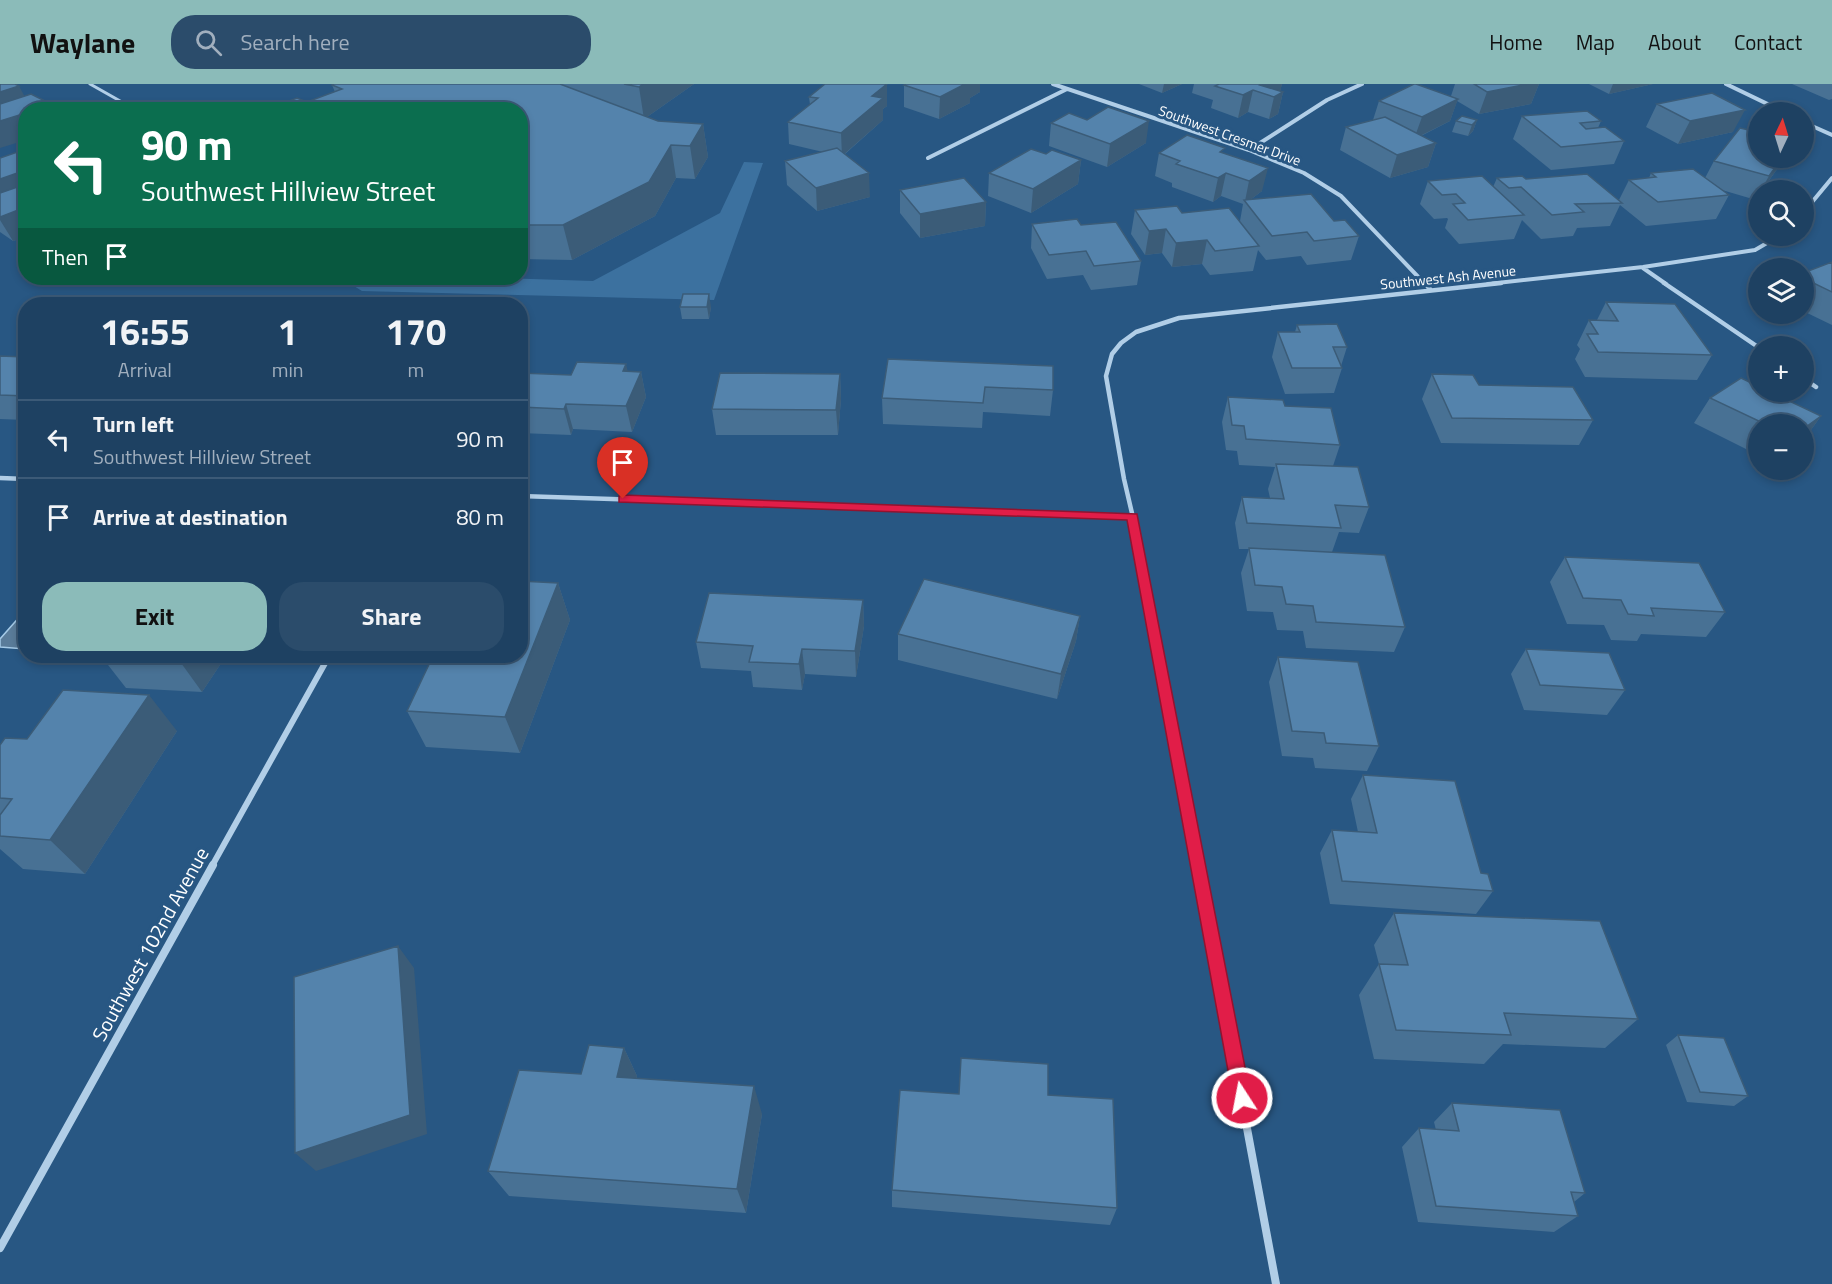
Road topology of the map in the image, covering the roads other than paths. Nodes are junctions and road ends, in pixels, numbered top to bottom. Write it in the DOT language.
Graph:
graph roads {
  1 [pos="90,84"];
  2 [pos="1053,84"];
  3 [pos="1362,84"];
  4 [pos="1726,84"];
  5 [pos="1067,89"];
  6 [pos="121,102"];
  7 [pos="1763,102"];
  8 [pos="1814,127"];
  9 [pos="1832,135"];
  10 [pos="1249,150"];
  11 [pos="928,158"];
  12 [pos="1832,178"];
  13 [pos="1814,200"];
  14 [pos="1762,246"];
  15 [pos="1643,267"];
  16 [pos="1430,289"];
  17 [pos="1748,340"];
  18 [pos="0,478"];
  19 [pos="18,479"];
  20 [pos="528,495"];
  21 [pos="1132,516"];
  22 [pos="325,663"];
  23 [pos="0,1248"];
  24 [pos="1276,1284"];
  1 -- 6 [label="lane"];
  2 -- 5 [label="street, Southwest Cresmer Drive"];
  3 -- 10 [label="street"];
  4 -- 7 [label="street"];
  5 -- 10 [label="street, Southwest Cresmer Drive"];
  5 -- 11 [label="street"];
  8 -- 9 [label="street"];
  10 -- 16 [label="street, Southwest Cresmer Drive"];
  12 -- 13 [label="street"];
  14 -- 15 [label="street, Southwest Ash Avenue"];
  15 -- 16 [label="street, Southwest Ash Avenue"];
  15 -- 17 [label="street"];
  16 -- 21 [label="street, Southwest Ash Avenue"];
  18 -- 19 [label="street"];
  20 -- 21 [label="street"];
  21 -- 24 [label="street"];
  22 -- 23 [label="street, Southwest 102nd Avenue"];
}
